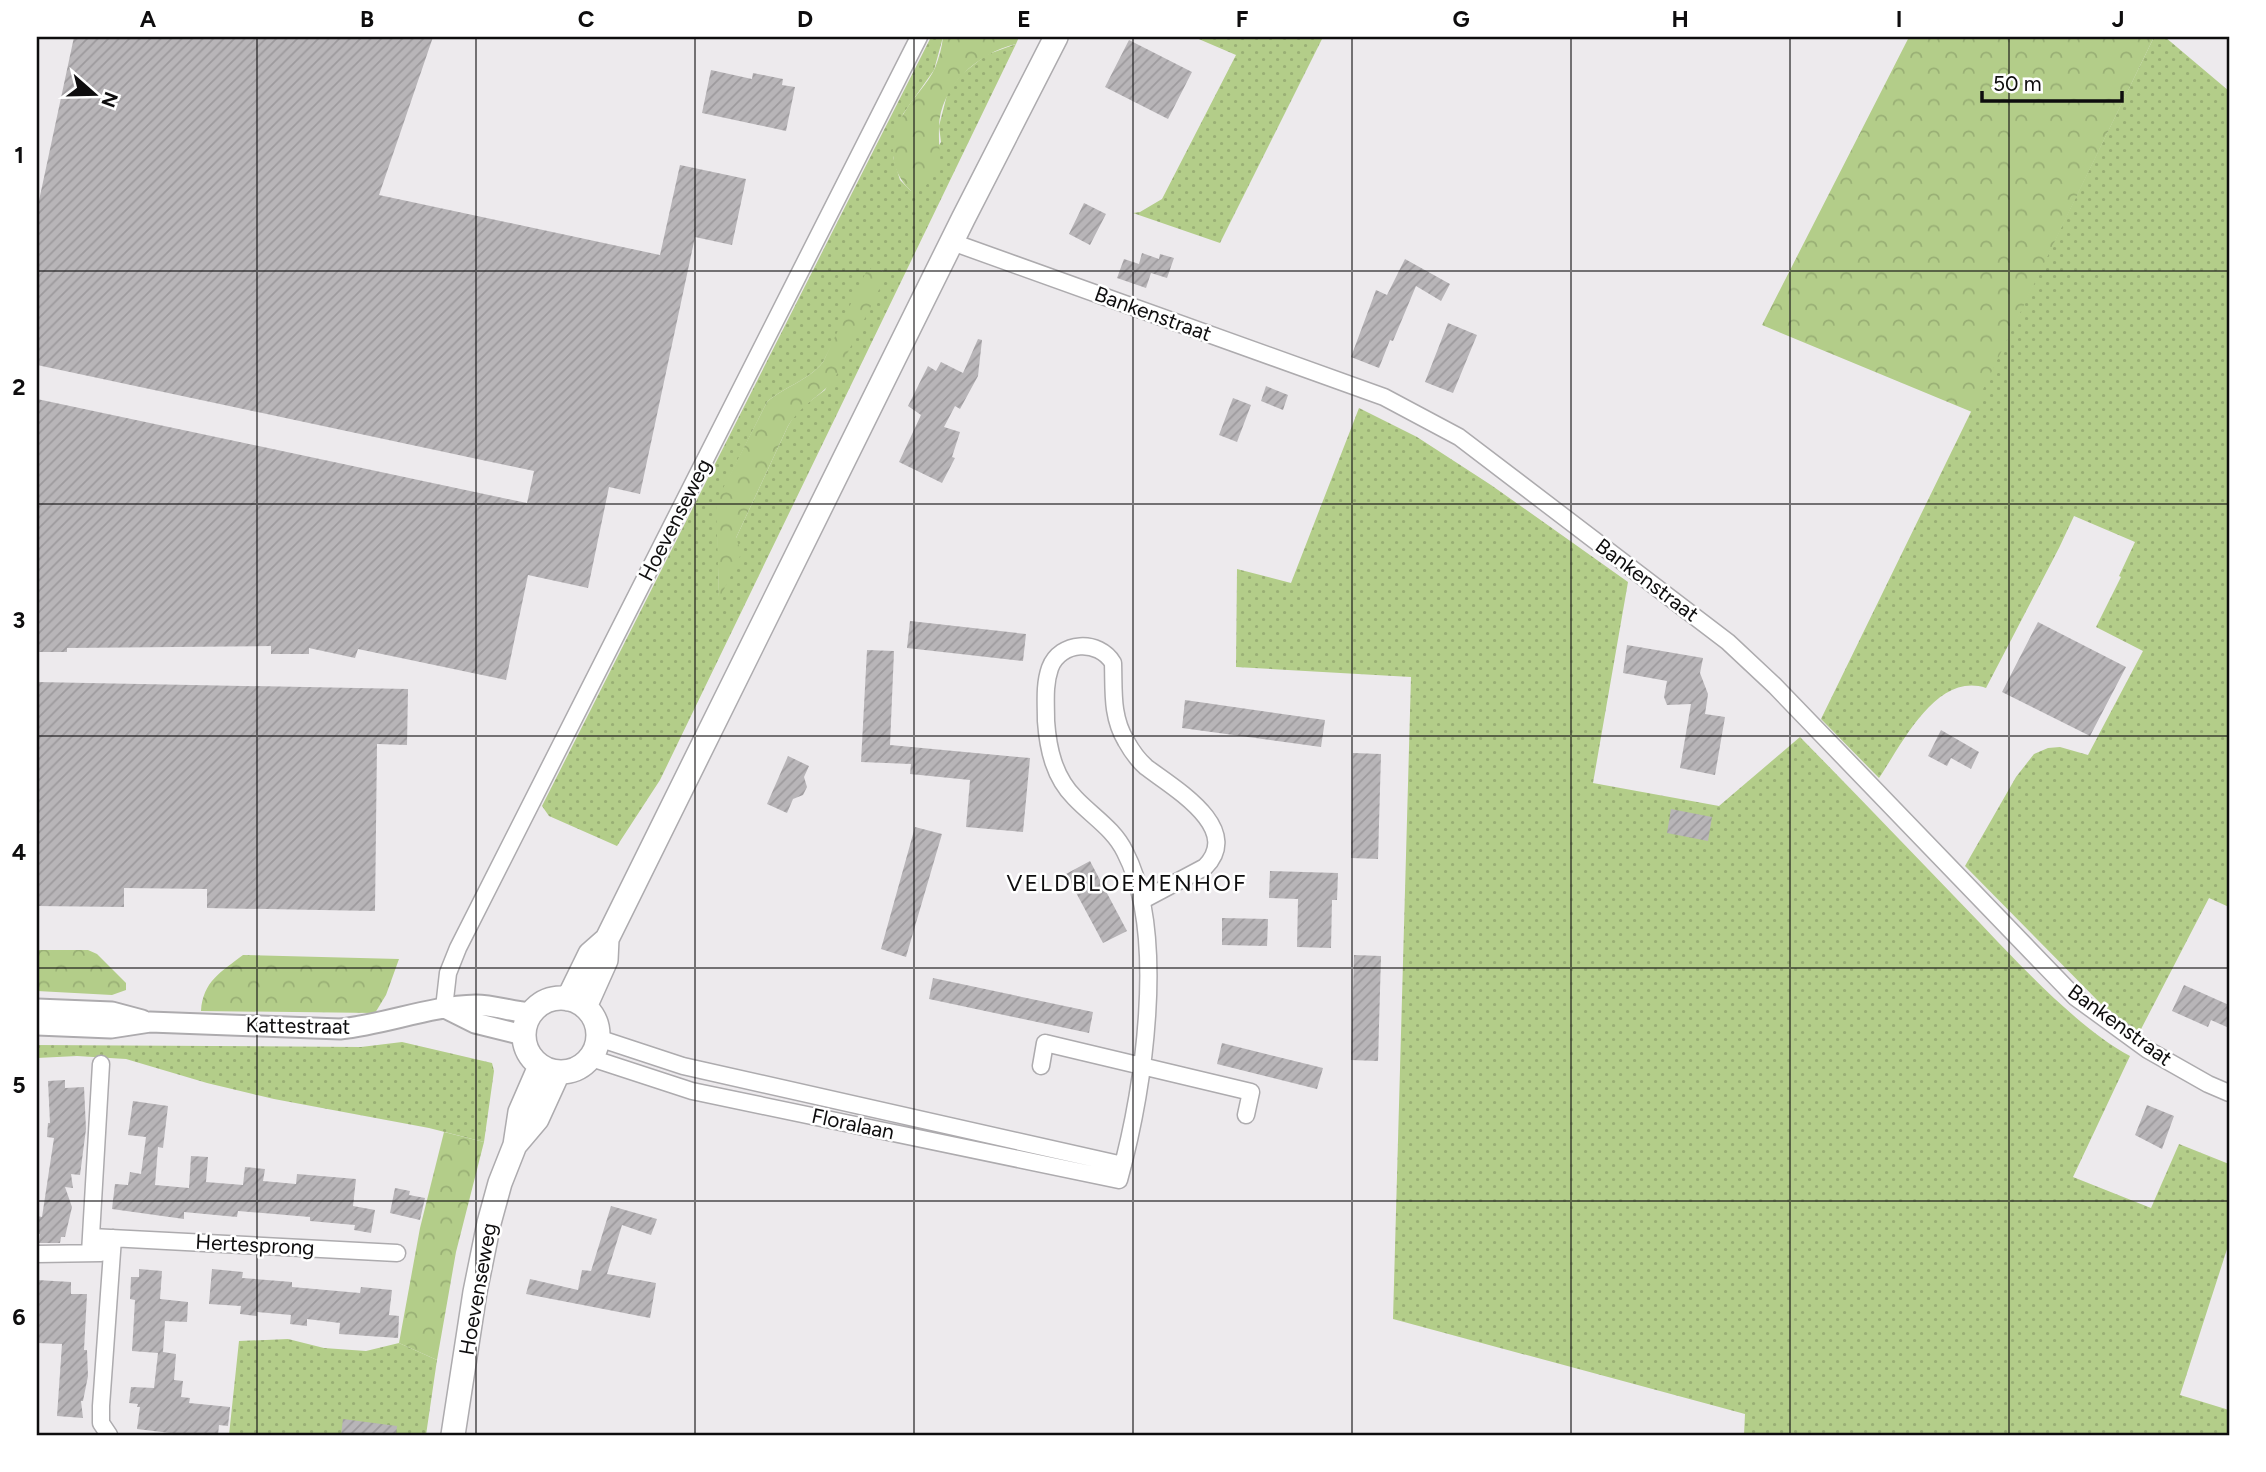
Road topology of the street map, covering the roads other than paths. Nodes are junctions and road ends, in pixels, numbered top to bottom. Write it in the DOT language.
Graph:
graph roads {
  1 [pos="919,37"];
  2 [pos="1056,37"];
  3 [pos="951,242"];
  4 [pos="1143,901"];
  5 [pos="577,1003"];
  6 [pos="444,1008"];
  7 [pos="37,1009"];
  8 [pos="531,1013"];
  9 [pos="150,1023"];
  10 [pos="37,1025"];
  11 [pos="523,1035"];
  12 [pos="594,1048"];
  13 [pos="101,1064"];
  14 [pos="1142,1065"];
  15 [pos="1041,1066"];
  16 [pos="549,1069"];
  17 [pos="2229,1093"];
  18 [pos="1245,1115"];
  19 [pos="1121,1173"];
  20 [pos="91,1245"];
  21 [pos="112,1246"];
  22 [pos="397,1252"];
  23 [pos="37,1254"];
  24 [pos="109,1435"];
  25 [pos="453,1435"];
  1 -- 6 [label="street, Hoevenseweg"];
  2 -- 3 [label="main road"];
  3 -- 5 [label="main road"];
  3 -- 17 [label="street, Bankenstraat"];
  4 -- 4 [label="street"];
  4 -- 14 [label="street"];
  5 -- 8 [label="main road"];
  5 -- 12 [label="main road"];
  6 -- 8 [label="street, Kattestraat"];
  6 -- 9 [label="street, Kattestraat"];
  6 -- 11 [label="street"];
  7 -- 9 [label="street, Kattestraat"];
  8 -- 11 [label="main road"];
  9 -- 10 [label="street, Kattestraat"];
  11 -- 16 [label="main road"];
  12 -- 16 [label="main road"];
  12 -- 19 [label="street, Floralaan"];
  12 -- 19 [label="street, Floralaan"];
  13 -- 20 [label="street"];
  14 -- 15 [label="street"];
  14 -- 18 [label="street"];
  14 -- 19 [label="street"];
  16 -- 25 [label="main road, Hoevenseweg"];
  20 -- 21 [label="street, Hertesprong"];
  20 -- 23 [label="street, Hertesprong"];
  21 -- 22 [label="street, Hertesprong"];
  21 -- 24 [label="street"];
}
